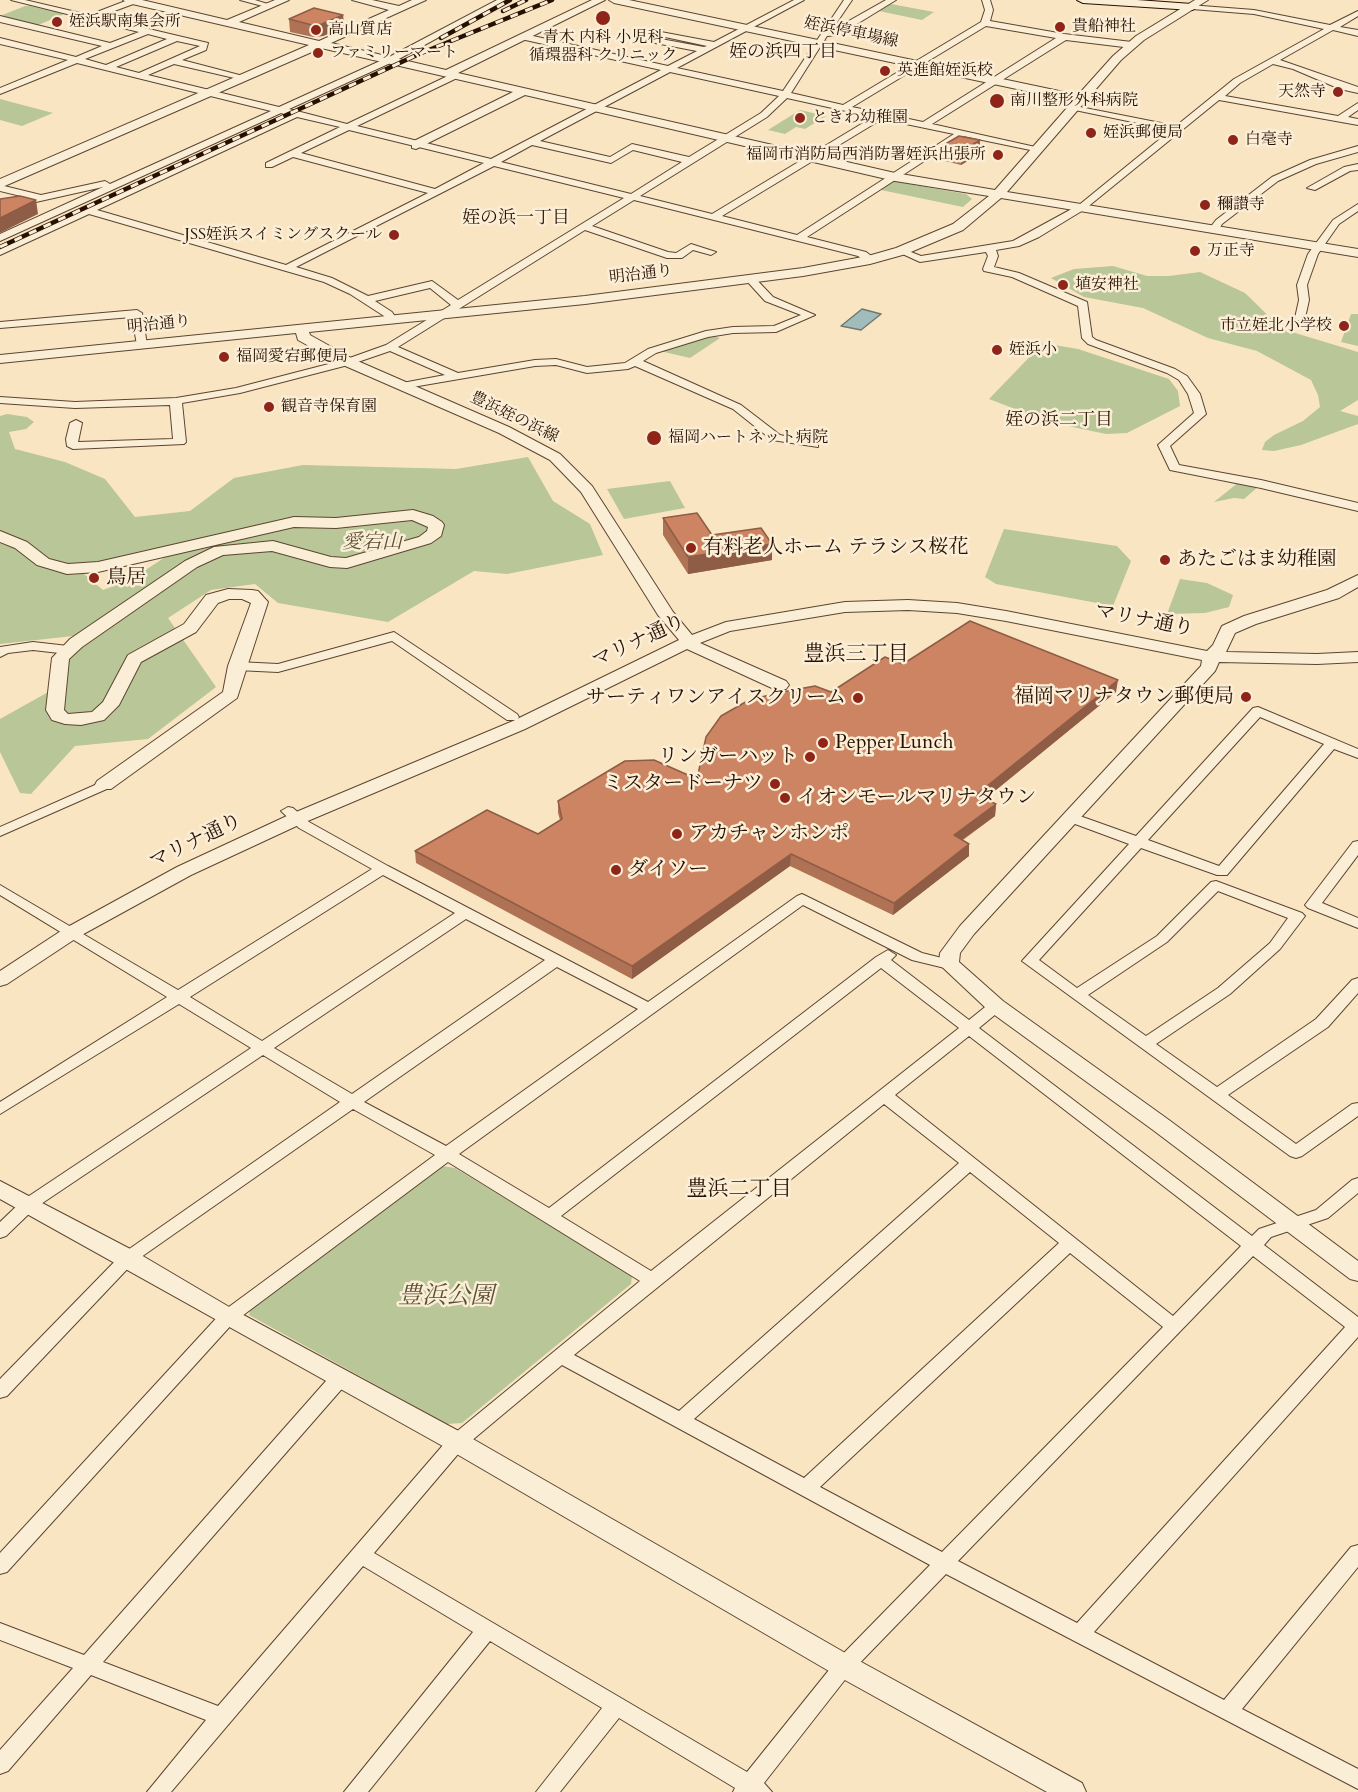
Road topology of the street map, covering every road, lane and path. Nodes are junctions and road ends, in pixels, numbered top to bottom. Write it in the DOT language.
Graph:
graph roads {
  1 [pos="15,0"];
  2 [pos="133,0"];
  3 [pos="244,0"];
  4 [pos="284,0"];
  5 [pos="357,0"];
  6 [pos="421,0"];
  7 [pos="503,0"];
  8 [pos="600,0"];
  9 [pos="614,0"];
  10 [pos="800,0"];
  11 [pos="848,0"];
  12 [pos="892,0"];
  13 [pos="986,0"];
  14 [pos="1083,0"];
  15 [pos="1203,0"];
  16 [pos="28,3"];
  17 [pos="270,6"];
  18 [pos="1192,7"];
  19 [pos="400,9"];
  20 [pos="1358,13"];
  21 [pos="0,14"];
  22 [pos="91,18"];
  23 [pos="0,19"];
  24 [pos="228,23"];
  25 [pos="985,23"];
  26 [pos="1329,27"];
  27 [pos="748,28"];
  28 [pos="148,32"];
  29 [pos="1358,33"];
  30 [pos="524,37"];
  31 [pos="1064,37"];
  32 [pos="176,38"];
  33 [pos="822,38"];
  34 [pos="0,41"];
  35 [pos="318,44"];
  36 [pos="716,45"];
  37 [pos="1132,45"];
  38 [pos="111,46"];
  39 [pos="704,50"];
  40 [pos="389,60"];
  41 [pos="76,61"];
  42 [pos="174,61"];
  43 [pos="1272,61"];
  44 [pos="404,64"];
  45 [pos="917,64"];
  46 [pos="106,68"];
  47 [pos="670,69"];
  48 [pos="450,75"];
  49 [pos="138,76"];
  50 [pos="243,77"];
  51 [pos="995,81"];
  52 [pos="1,90"];
  53 [pos="1358,90"];
  54 [pos="522,92"];
  55 [pos="206,93"];
  56 [pos="785,95"];
  57 [pos="1218,97"];
  58 [pos="1077,103"];
  59 [pos="1358,106"];
  60 [pos="845,107"];
  61 [pos="595,108"];
  62 [pos="278,110"];
  63 [pos="294,115"];
  64 [pos="882,115"];
  65 [pos="1338,120"];
  66 [pos="1358,122"];
  67 [pos="925,125"];
  68 [pos="348,127"];
  69 [pos="1178,129"];
  70 [pos="962,133"];
  71 [pos="729,139"];
  72 [pos="531,142"];
  73 [pos="416,144"];
  74 [pos="1357,149"];
  75 [pos="1037,150"];
  76 [pos="292,154"];
  77 [pos="812,158"];
  78 [pos="692,161"];
  79 [pos="491,163"];
  80 [pos="269,165"];
  81 [pos="1358,167"];
  82 [pos="895,177"];
  83 [pos="115,185"];
  84 [pos="0,186"];
  85 [pos="1312,188"];
  86 [pos="436,192"];
  87 [pos="1000,194"];
  88 [pos="634,197"];
  89 [pos="42,198"];
  90 [pos="69,206"];
  91 [pos="0,207"];
  92 [pos="1082,207"];
  93 [pos="1358,207"];
  94 [pos="88,211"];
  95 [pos="714,217"];
  96 [pos="585,227"];
  97 [pos="1214,229"];
  98 [pos="0,238"];
  99 [pos="799,238"];
  100 [pos="1318,247"];
  101 [pos="990,248"];
  102 [pos="901,251"];
  103 [pos="0,252"];
  104 [pos="711,252"];
  105 [pos="1358,253"];
  106 [pos="870,260"];
  107 [pos="287,268"];
  108 [pos="750,279"];
  109 [pos="366,300"];
  110 [pos="457,305"];
  111 [pos="0,314"];
  112 [pos="438,316"];
  113 [pos="1300,318"];
  114 [pos="393,321"];
  115 [pos="28,322"];
  116 [pos="0,325"];
  117 [pos="302,329"];
  118 [pos="142,345"];
  119 [pos="390,347"];
  120 [pos="0,358"];
  121 [pos="348,362"];
  122 [pos="635,362"];
  123 [pos="458,377"];
  124 [pos="401,386"];
  125 [pos="0,400"];
  126 [pos="176,401"];
  127 [pos="76,423"];
  128 [pos="814,446"];
  129 [pos="1358,507"];
  130 [pos="0,536"];
  131 [pos="1358,580"];
  132 [pos="685,637"];
  133 [pos="1358,647"];
  134 [pos="68,650"];
  135 [pos="0,652"];
  136 [pos="1222,654"];
  137 [pos="1358,657"];
  138 [pos="237,666"];
  139 [pos="780,685"];
  140 [pos="512,717"];
  141 [pos="1332,743"];
  142 [pos="1358,754"];
  143 [pos="104,785"];
  144 [pos="292,815"];
  145 [pos="1077,819"];
  146 [pos="0,831"];
  147 [pos="1139,842"];
  148 [pos="1358,845"];
  149 [pos="384,869"];
  150 [pos="0,889"];
  151 [pos="466,912"];
  152 [pos="1358,923"];
  153 [pos="66,930"];
  154 [pos="898,947"];
  155 [pos="556,960"];
  156 [pos="881,960"];
  157 [pos="949,964"];
  158 [pos="0,965"];
  159 [pos="0,980"];
  160 [pos="1358,983"];
  161 [pos="1077,995"];
  162 [pos="180,997"];
  163 [pos="996,1006"];
  164 [pos="650,1009"];
  165 [pos="969,1027"];
  166 [pos="1145,1044"];
  167 [pos="263,1048"];
  168 [pos="885,1095"];
  169 [pos="1217,1095"];
  170 [pos="352,1102"];
  171 [pos="0,1109"];
  172 [pos="1357,1110"];
  173 [pos="447,1154"];
  174 [pos="970,1163"];
  175 [pos="1358,1184"];
  176 [pos="0,1189"];
  177 [pos="29,1204"];
  178 [pos="549,1217"];
  179 [pos="1298,1222"];
  180 [pos="0,1232"];
  181 [pos="1070,1243"];
  182 [pos="1253,1245"];
  183 [pos="128,1258"];
  184 [pos="1358,1262"];
  185 [pos="1358,1273"];
  186 [pos="652,1280"];
  187 [pos="228,1317"];
  188 [pos="1174,1326"];
  189 [pos="1358,1326"];
  190 [pos="561,1356"];
  191 [pos="340,1378"];
  192 [pos="0,1391"];
  193 [pos="681,1420"];
  194 [pos="457,1442"];
  195 [pos="806,1488"];
  196 [pos="1358,1553"];
  197 [pos="361,1555"];
  198 [pos="944,1563"];
  199 [pos="0,1566"];
  200 [pos="0,1630"];
  201 [pos="487,1630"];
  202 [pos="1079,1634"];
  203 [pos="87,1664"];
  204 [pos="844,1666"];
  205 [pos="616,1706"];
  206 [pos="1227,1712"];
  207 [pos="222,1717"];
  208 [pos="0,1765"];
  209 [pos="1358,1780"];
  210 [pos="751,1790"];
  211 [pos="158,1792"];
  212 [pos="355,1792"];
  213 [pos="547,1792"];
  214 [pos="1072,1792"];
  1 -- 16 [label="street"];
  2 -- 22 [label="street"];
  2 -- 24 [label="street"];
  3 -- 17 [label="street"];
  4 -- 17 [label="street"];
  5 -- 19 [label="street"];
  6 -- 19 [label="street"];
  7 -- 40 [label="street"];
  8 -- 30 [label="street"];
  9 -- 27 [label="street, 姪浜停車場線"];
  10 -- 27 [label="street"];
  11 -- 33 [label="street"];
  12 -- 33 [label="street"];
  13 -- 25 [label="street"];
  14 -- 18 [label="main road"];
  15 -- 18 [label="street, 明治通り"];
  16 -- 21 [label="street"];
  16 -- 22 [label="street"];
  17 -- 24 [label="street"];
  18 -- 26 [label="street"];
  18 -- 37 [label="street, 明治通り"];
  19 -- 35 [label="street"];
  20 -- 26 [label="street"];
  22 -- 28 [label="street"];
  23 -- 38 [label="street"];
  24 -- 35 [label="street"];
  25 -- 31 [label="street"];
  25 -- 45 [label="street"];
  26 -- 29 [label="street"];
  26 -- 43 [label="street"];
  27 -- 33 [label="street, 姪浜停車場線"];
  27 -- 36 [label="street"];
  28 -- 32 [label="street"];
  28 -- 38 [label="street"];
  30 -- 47 [label="street"];
  30 -- 48 [label="street"];
  31 -- 37 [label="street"];
  31 -- 51 [label="street"];
  32 -- 42 [label="street"];
  32 -- 46 [label="street"];
  33 -- 45 [label="street, 姪浜停車場線"];
  33 -- 56 [label="street"];
  34 -- 41 [label="street"];
  35 -- 40 [label="street"];
  35 -- 50 [label="street"];
  36 -- 39 [label="street"];
  36 -- 39 [label="street"];
  37 -- 58 [label="street, 明治通り"];
  38 -- 41 [label="street"];
  39 -- 47 [label="street"];
  40 -- 44 [label="street"];
  40 -- 62 [label="street"];
  41 -- 46 [label="street"];
  41 -- 52 [label="street"];
  42 -- 49 [label="street"];
  42 -- 50 [label="street"];
  43 -- 53 [label="street"];
  43 -- 57 [label="street"];
  44 -- 48 [label="street"];
  44 -- 63 [label="street"];
  45 -- 51 [label="street, 姪浜停車場線"];
  45 -- 60 [label="street"];
  46 -- 49 [label="street"];
  47 -- 56 [label="street"];
  47 -- 61 [label="street"];
  48 -- 54 [label="street"];
  48 -- 68 [label="street"];
  49 -- 55 [label="street"];
  50 -- 55 [label="street"];
  51 -- 58 [label="street, 姪浜停車場線"];
  51 -- 67 [label="street"];
  54 -- 61 [label="street"];
  54 -- 73 [label="street"];
  55 -- 62 [label="street"];
  55 -- 84 [label="street"];
  56 -- 60 [label="street"];
  56 -- 71 [label="street"];
  57 -- 65 [label="street"];
  57 -- 69 [label="street"];
  58 -- 69 [label="street"];
  58 -- 75 [label="street, 明治通り"];
  59 -- 65 [label="street"];
  60 -- 64 [label="street"];
  61 -- 71 [label="street"];
  61 -- 72 [label="street"];
  62 -- 63 [label="street"];
  62 -- 83 [label="street"];
  63 -- 68 [label="street"];
  63 -- 94 [label="street"];
  64 -- 67 [label="street"];
  64 -- 77 [label="street"];
  65 -- 66 [label="street"];
  67 -- 70 [label="street"];
  68 -- 73 [label="street"];
  68 -- 76 [label="street"];
  69 -- 92 [label="street"];
  70 -- 75 [label="street"];
  70 -- 82 [label="street"];
  71 -- 77 [label="street"];
  71 -- 78 [label="street"];
  72 -- 78 [label="street"];
  72 -- 79 [label="street"];
  73 -- 79 [label="street"];
  74 -- 97 [label="street"];
  75 -- 87 [label="street, 明治通り"];
  76 -- 80 [label="street"];
  76 -- 86 [label="street"];
  77 -- 82 [label="street"];
  77 -- 95 [label="street"];
  78 -- 88 [label="street"];
  79 -- 86 [label="street"];
  79 -- 88 [label="street"];
  81 -- 85 [label="street"];
  82 -- 87 [label="street"];
  82 -- 99 [label="street"];
  83 -- 89 [label="street"];
  83 -- 90 [label="street"];
  84 -- 89 [label="street"];
  86 -- 107 [label="street"];
  87 -- 92 [label="street"];
  87 -- 102 [label="street, 明治通り"];
  88 -- 95 [label="street"];
  88 -- 96 [label="street"];
  89 -- 90 [label="street"];
  89 -- 91 [label="street"];
  90 -- 98 [label="street"];
  92 -- 97 [label="street"];
  92 -- 101 [label="street"];
  93 -- 100 [label="street"];
  94 -- 103 [label="street"];
  94 -- 107 [label="street"];
  95 -- 99 [label="street"];
  96 -- 104 [label="street"];
  96 -- 110 [label="street"];
  97 -- 100 [label="street"];
  99 -- 106 [label="street"];
  100 -- 105 [label="street"];
  100 -- 113 [label="street"];
  101 -- 102 [label="street"];
  101 -- 129 [label="street"];
  102 -- 106 [label="street, 明治通り"];
  106 -- 108 [label="street, 明治通り"];
  107 -- 109 [label="street"];
  108 -- 112 [label="street, 明治通り"];
  108 -- 122 [label="street"];
  109 -- 110 [label="street"];
  109 -- 114 [label="street"];
  110 -- 112 [label="street"];
  111 -- 115 [label="street"];
  112 -- 114 [label="street, 明治通り"];
  112 -- 119 [label="street"];
  114 -- 117 [label="street, 明治通り"];
  115 -- 116 [label="street"];
  115 -- 118 [label="street"];
  117 -- 118 [label="street, 明治通り"];
  117 -- 121 [label="street, 豊浜姪の浜線"];
  118 -- 120 [label="street, 明治通り"];
  119 -- 121 [label="street"];
  119 -- 123 [label="street"];
  121 -- 124 [label="street, 豊浜姪の浜線"];
  121 -- 126 [label="street"];
  122 -- 123 [label="street"];
  122 -- 128 [label="street"];
  123 -- 124 [label="street"];
  124 -- 132 [label="street, 豊浜姪の浜線"];
  125 -- 126 [label="street"];
  126 -- 127 [label="street"];
  130 -- 134 [label="street"];
  131 -- 136 [label="street"];
  132 -- 136 [label="street, マリナ通り"];
  132 -- 139 [label="street"];
  132 -- 140 [label="street, マリナ通り"];
  132 -- 144 [label="street, マリナ通り"];
  133 -- 136 [label="street, マリナ通り"];
  134 -- 135 [label="street"];
  134 -- 138 [label="street"];
  136 -- 137 [label="street, マリナ通り"];
  136 -- 145 [label="street"];
  138 -- 140 [label="street"];
  138 -- 143 [label="street"];
  140 -- 144 [label="street, マリナ通り"];
  141 -- 142 [label="street"];
  141 -- 147 [label="street"];
  141 -- 147 [label="street"];
  143 -- 146 [label="street"];
  144 -- 149 [label="street"];
  144 -- 153 [label="street, マリナ通り"];
  145 -- 147 [label="street"];
  145 -- 157 [label="street"];
  145 -- 179 [label="street"];
  147 -- 161 [label="street"];
  148 -- 152 [label="street"];
  149 -- 151 [label="street"];
  149 -- 162 [label="street"];
  150 -- 153 [label="street"];
  151 -- 155 [label="street"];
  151 -- 167 [label="street"];
  153 -- 158 [label="street, マリナ通り"];
  153 -- 159 [label="street, マリナ通り"];
  153 -- 162 [label="street"];
  154 -- 156 [label="street"];
  154 -- 157 [label="street"];
  154 -- 164 [label="street"];
  155 -- 164 [label="street"];
  155 -- 170 [label="street"];
  156 -- 165 [label="street"];
  156 -- 178 [label="street"];
  157 -- 163 [label="street"];
  160 -- 169 [label="street"];
  161 -- 166 [label="street"];
  161 -- 166 [label="street"];
  162 -- 167 [label="street"];
  162 -- 171 [label="street"];
  163 -- 165 [label="street"];
  163 -- 179 [label="street"];
  164 -- 173 [label="street"];
  165 -- 168 [label="street"];
  165 -- 182 [label="street"];
  166 -- 169 [label="street"];
  167 -- 170 [label="street"];
  167 -- 177 [label="street"];
  168 -- 174 [label="street"];
  168 -- 186 [label="street"];
  169 -- 172 [label="street"];
  170 -- 173 [label="street"];
  170 -- 183 [label="street"];
  173 -- 178 [label="street"];
  173 -- 187 [label="street"];
  174 -- 181 [label="street"];
  174 -- 193 [label="street"];
  175 -- 179 [label="street"];
  176 -- 177 [label="street"];
  177 -- 180 [label="street"];
  177 -- 183 [label="street"];
  178 -- 186 [label="street"];
  179 -- 182 [label="street"];
  179 -- 184 [label="street"];
  179 -- 185 [label="street"];
  181 -- 188 [label="street"];
  181 -- 195 [label="street"];
  182 -- 188 [label="street"];
  182 -- 189 [label="street"];
  183 -- 187 [label="street"];
  183 -- 192 [label="street"];
  186 -- 190 [label="street"];
  187 -- 191 [label="street"];
  187 -- 199 [label="street"];
  188 -- 198 [label="street"];
  189 -- 202 [label="street"];
  190 -- 193 [label="street"];
  190 -- 194 [label="street"];
  191 -- 194 [label="street"];
  191 -- 203 [label="street"];
  193 -- 195 [label="street"];
  194 -- 197 [label="street"];
  194 -- 204 [label="street"];
  195 -- 198 [label="street"];
  196 -- 206 [label="street"];
  197 -- 201 [label="street"];
  197 -- 207 [label="street"];
  198 -- 202 [label="street"];
  198 -- 204 [label="street"];
  200 -- 203 [label="street"];
  201 -- 205 [label="street"];
  201 -- 212 [label="street"];
  202 -- 206 [label="street"];
  203 -- 207 [label="street"];
  203 -- 208 [label="street"];
  204 -- 210 [label="street"];
  204 -- 214 [label="street"];
  205 -- 210 [label="street"];
  205 -- 213 [label="street"];
  206 -- 209 [label="street"];
  207 -- 211 [label="street"];
}
